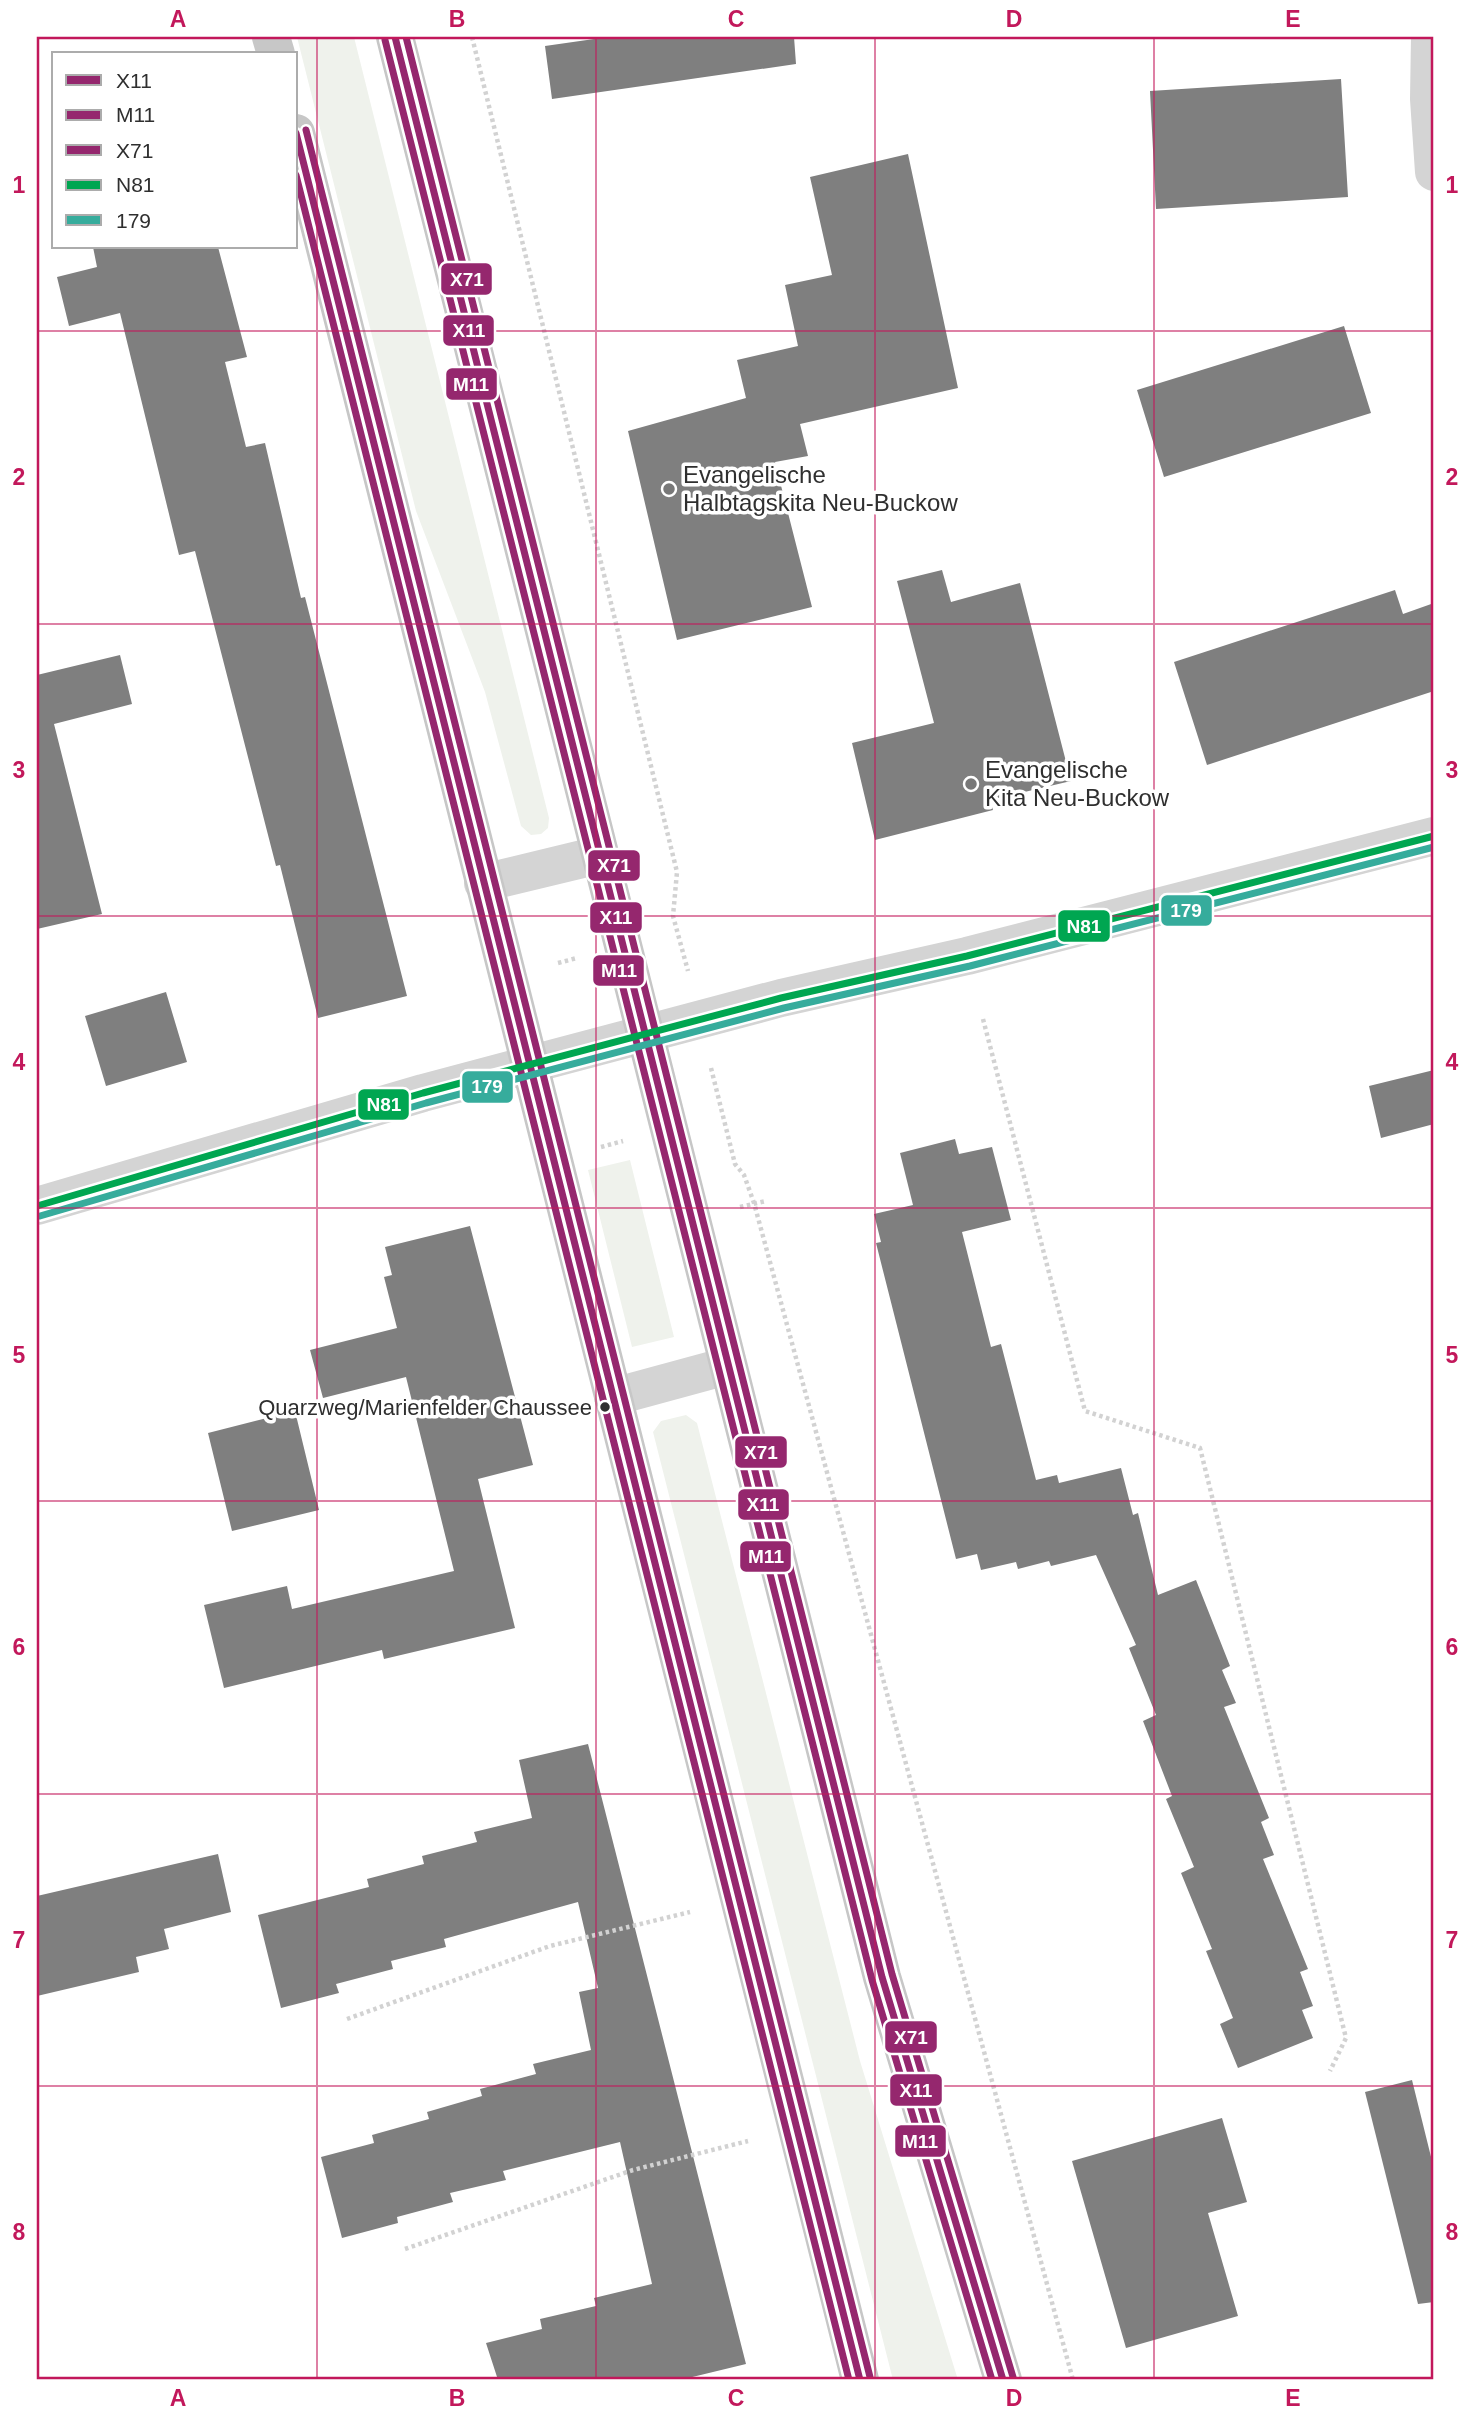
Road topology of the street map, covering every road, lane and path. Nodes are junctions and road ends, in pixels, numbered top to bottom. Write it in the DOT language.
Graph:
graph roads {
  1 [pos="395,37"];
  2 [pos="472,37"];
  3 [pos="1430,37"];
  4 [pos="298,141"];
  5 [pos="1434,172"];
  6 [pos="1434,836"];
  7 [pos="599,855"];
  8 [pos="677,872"];
  9 [pos="483,883"];
  10 [pos="585,956"];
  11 [pos="558,963"];
  12 [pos="983,1019"];
  13 [pos="645,1034"];
  14 [pos="528,1065"];
  15 [pos="722,1116"];
  16 [pos="766,1200"];
  17 [pos="754,1203"];
  18 [pos="37,1206"];
  19 [pos="736,1208"];
  20 [pos="727,1366"];
  21 [pos="613,1397"];
  22 [pos="690,1912"];
  23 [pos="347,2019"];
  24 [pos="1330,2071"];
  25 [pos="748,2141"];
  26 [pos="405,2249"];
  27 [pos="860,2380"];
  28 [pos="1003,2380"];
  29 [pos="1073,2380"];
  1 -- 7 [label="main road"];
  2 -- 8 [label="path"];
  3 -- 5 [label="street"];
  4 -- 9 [label="main road"];
  6 -- 13 [label="street"];
  7 -- 9 [label="street"];
  7 -- 13 [label="main road"];
  9 -- 14 [label="main road"];
  10 -- 11 [label="path"];
  12 -- 24 [label="path"];
  13 -- 14 [label="street"];
  13 -- 20 [label="main road"];
  14 -- 18 [label="street"];
  14 -- 21 [label="main road"];
  15 -- 17 [label="path"];
  16 -- 17 [label="path"];
  17 -- 19 [label="path"];
  17 -- 29 [label="path"];
  20 -- 21 [label="street"];
  20 -- 28 [label="main road"];
  21 -- 27 [label="main road"];
  22 -- 23 [label="path"];
  25 -- 26 [label="path"];
}
